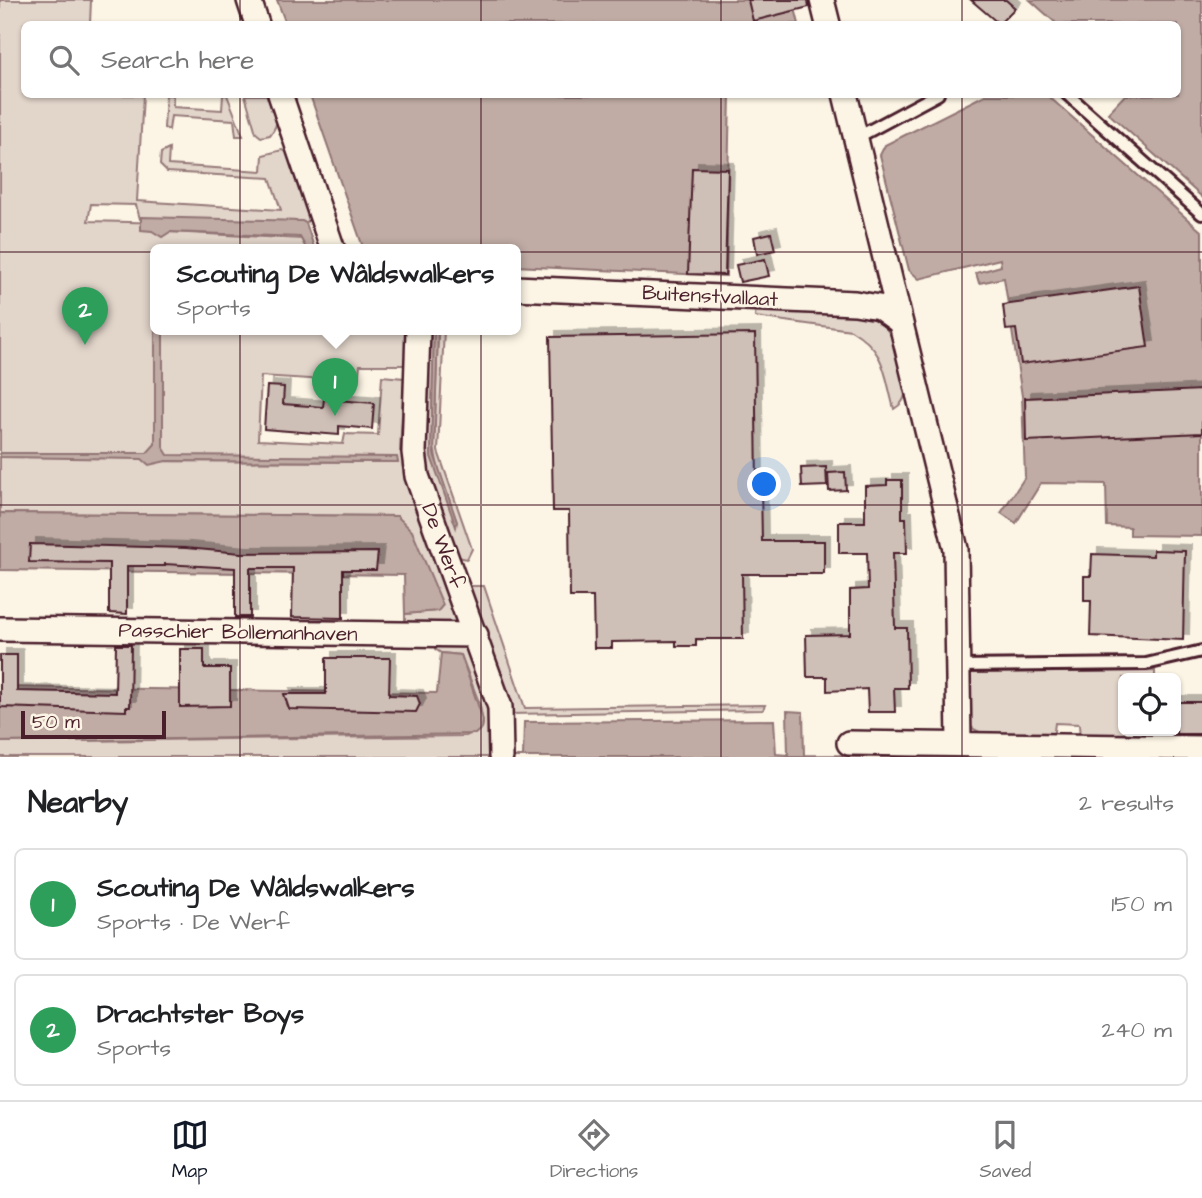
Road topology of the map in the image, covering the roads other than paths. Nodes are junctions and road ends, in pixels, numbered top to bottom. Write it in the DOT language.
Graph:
graph roads {
  1 [pos="249,0"];
  2 [pos="822,0"];
  3 [pos="256,21"];
  4 [pos="827,21"];
  5 [pos="281,98"];
  6 [pos="846,98"];
  7 [pos="931,98"];
  8 [pos="1072,98"];
  9 [pos="856,138"];
  10 [pos="1202,214"];
  11 [pos="331,244"];
  12 [pos="521,288"];
  13 [pos="900,322"];
  14 [pos="418,335"];
  15 [pos="0,629"];
  16 [pos="476,635"];
  17 [pos="1202,651"];
  18 [pos="958,666"];
  19 [pos="849,743"];
  20 [pos="959,743"];
  21 [pos="1202,748"];
  22 [pos="501,755"];
  1 -- 3 [label="street"];
  2 -- 4 [label="street"];
  5 -- 11 [label="street"];
  6 -- 9 [label="street"];
  7 -- 9 [label="lane"];
  8 -- 10 [label="lane"];
  9 -- 13 [label="street"];
  12 -- 13 [label="street, Buitenstvallaat"];
  13 -- 18 [label="street"];
  14 -- 16 [label="street, De Werf"];
  15 -- 16 [label="street, Passchier Bollemanhaven"];
  16 -- 22 [label="street, De Werf"];
  17 -- 18 [label="lane"];
  18 -- 20 [label="street"];
  19 -- 20 [label="street"];
  20 -- 21 [label="street"];
}
